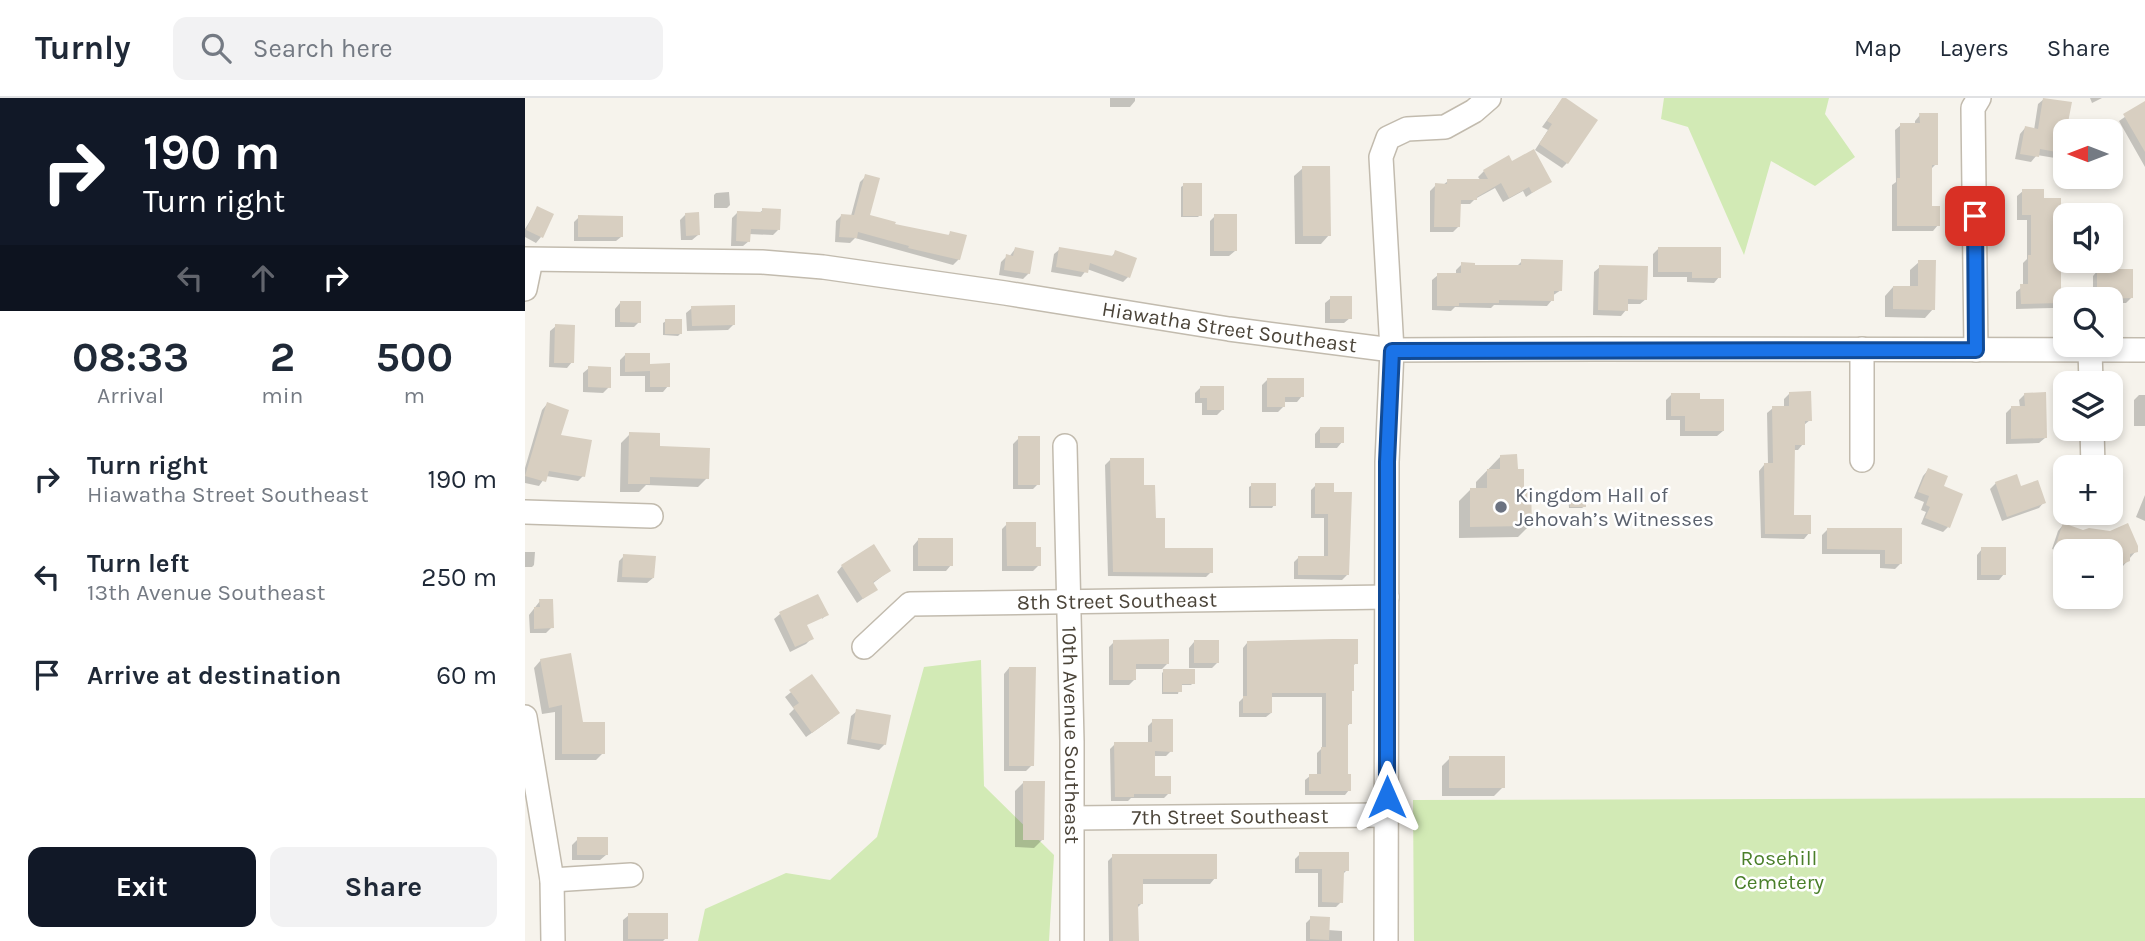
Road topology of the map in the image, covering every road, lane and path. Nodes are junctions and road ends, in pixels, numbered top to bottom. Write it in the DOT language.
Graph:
graph roads {
  1 [pos="1489,98"];
  2 [pos="1979,98"];
  3 [pos="528,259"];
  4 [pos="525,289"];
  5 [pos="1862,349"];
  6 [pos="1976,350"];
  7 [pos="2053,350"];
  8 [pos="2123,350"];
  9 [pos="2145,350"];
  10 [pos="1392,351"];
  11 [pos="1065,446"];
  12 [pos="1862,460"];
  13 [pos="525,512"];
  14 [pos="651,516"];
  15 [pos="1387,597"];
  16 [pos="1069,600"];
  17 [pos="864,647"];
  18 [pos="525,717"];
  19 [pos="1387,815"];
  20 [pos="1072,818"];
  21 [pos="631,875"];
  22 [pos="552,880"];
  23 [pos="553,941"];
  24 [pos="1072,941"];
  25 [pos="1387,941"];
  1 -- 10 [label="street"];
  2 -- 6 [label="street"];
  3 -- 4 [label="street"];
  3 -- 10 [label="street, Hiawatha Street Southeast"];
  5 -- 6 [label="street, Hiawatha Street Southeast"];
  5 -- 10 [label="street, Hiawatha Street Southeast"];
  5 -- 12 [label="street"];
  6 -- 7 [label="street, Hiawatha Street Southeast"];
  8 -- 9 [label="street, Hiawatha Street Southeast"];
  10 -- 15 [label="street"];
  11 -- 16 [label="street, 10th Avenue Southeast"];
  13 -- 14 [label="street"];
  15 -- 16 [label="street, 8th Street Southeast"];
  15 -- 19 [label="street"];
  16 -- 17 [label="street, 8th Street Southeast"];
  16 -- 20 [label="street, 10th Avenue Southeast"];
  18 -- 22 [label="street"];
  19 -- 20 [label="street, 7th Street Southeast"];
  19 -- 25 [label="street"];
  20 -- 24 [label="street, 10th Avenue Southeast"];
  21 -- 22 [label="street"];
  22 -- 23 [label="street"];
}
